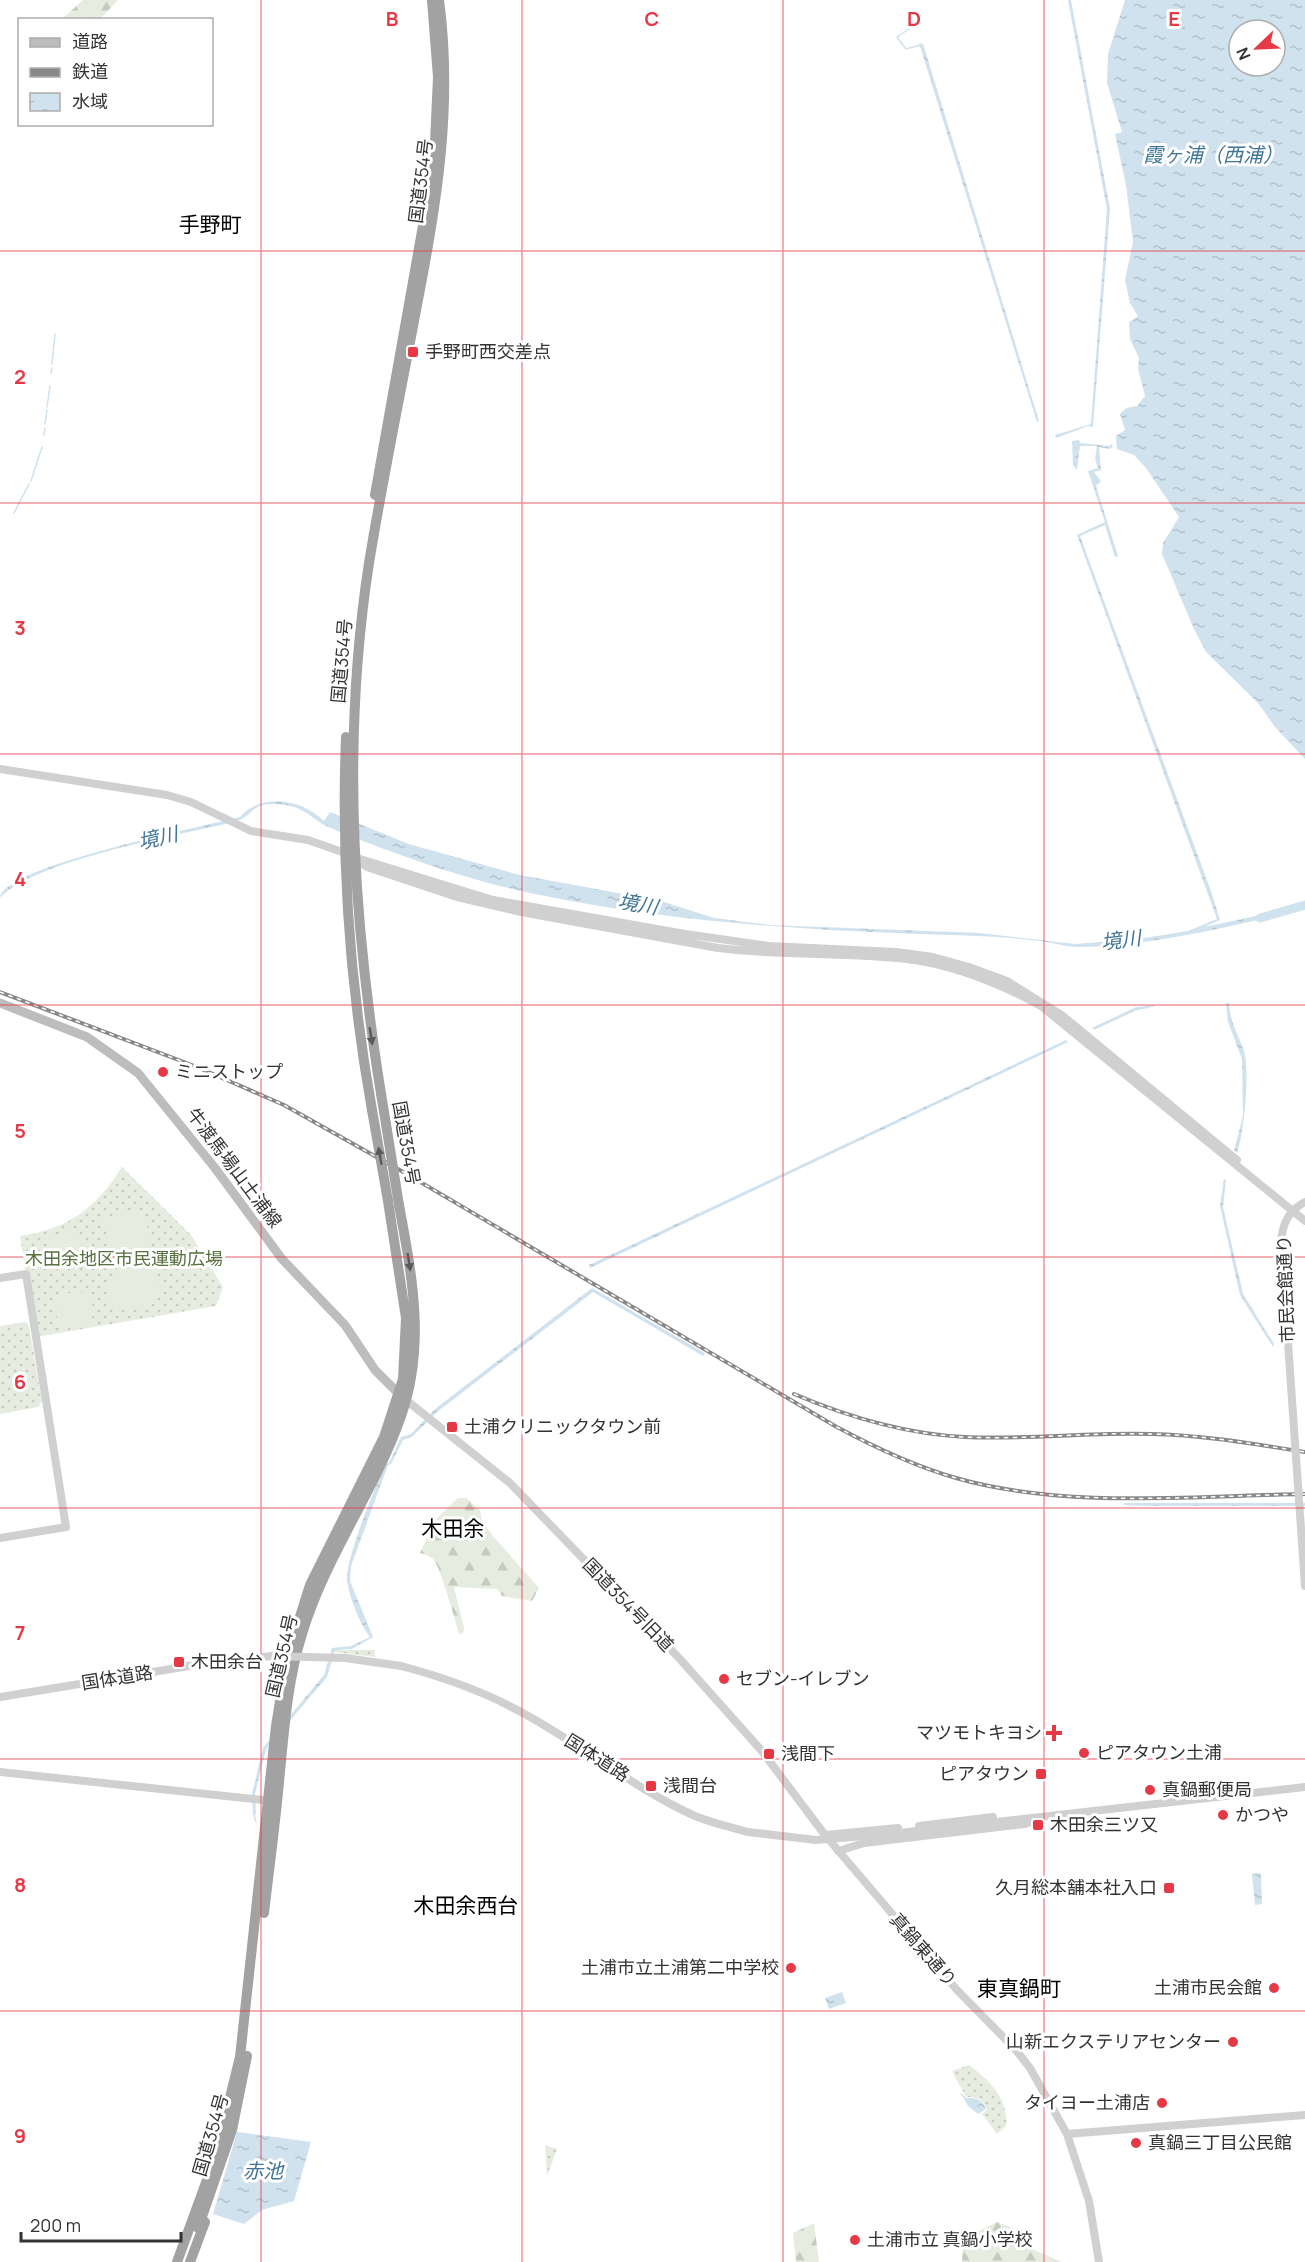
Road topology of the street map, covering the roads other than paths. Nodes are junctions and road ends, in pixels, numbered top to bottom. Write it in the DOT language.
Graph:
graph roads {
  1 [pos="432,0"];
  2 [pos="440,0"];
  3 [pos="0,769"];
  4 [pos="348,816"];
  5 [pos="349,855"];
  6 [pos="0,1003"];
  7 [pos="1305,1202"];
  8 [pos="1294,1212"];
  9 [pos="1305,1221"];
  10 [pos="0,1278"];
  11 [pos="402,1397"];
  12 [pos="0,1538"];
  13 [pos="1305,1586"];
  14 [pos="0,1697"];
  15 [pos="0,1772"];
  16 [pos="1305,1787"];
  17 [pos="273,1800"];
  18 [pos="1041,1817"];
  19 [pos="1012,1821"];
  20 [pos="825,1835"];
  21 [pos="838,1851"];
  22 [pos="1305,2115"];
  23 [pos="1067,2134"];
  24 [pos="209,2188"];
  25 [pos="172,2262"];
  26 [pos="177,2262"];
  27 [pos="184,2262"];
  28 [pos="190,2262"];
  29 [pos="1100,2262"];
  1 -- 4 [label="highway, 国道354号"];
  2 -- 4 [label="highway, 国道354号"];
  3 -- 5 [label="street"];
  4 -- 5 [label="highway, 国道354号"];
  5 -- 8 [label="street"];
  11 -- 5 [label="highway, 国道354号, one-way, bridge"];
  5 -- 11 [label="highway, 国道354号, one-way, bridge"];
  6 -- 11 [label="main road, 牛渡馬場山土浦線"];
  7 -- 8 [label="street, 市民会館通り"];
  8 -- 9 [label="street"];
  8 -- 13 [label="street, 市民会館通り, bridge"];
  10 -- 12 [label="street"];
  11 -- 17 [label="highway, 国道354号"];
  11 -- 20 [label="street, 国道354号旧道"];
  14 -- 19 [label="street, 国体道路, bridge"];
  15 -- 17 [label="street"];
  16 -- 18 [label="street, 国体道路"];
  17 -- 24 [label="highway, 国道354号"];
  18 -- 19 [label="street, 国体道路"];
  18 -- 21 [label="street"];
  19 -- 20 [label="street"];
  20 -- 21 [label="street, 真鍋東通り"];
  21 -- 23 [label="street, 真鍋東通り"];
  22 -- 23 [label="street"];
  23 -- 29 [label="street, 真鍋東通り"];
  24 -- 25 [label="highway"];
  24 -- 26 [label="highway, 国道354号"];
  24 -- 27 [label="highway, 国道354号"];
  24 -- 28 [label="highway"];
}
